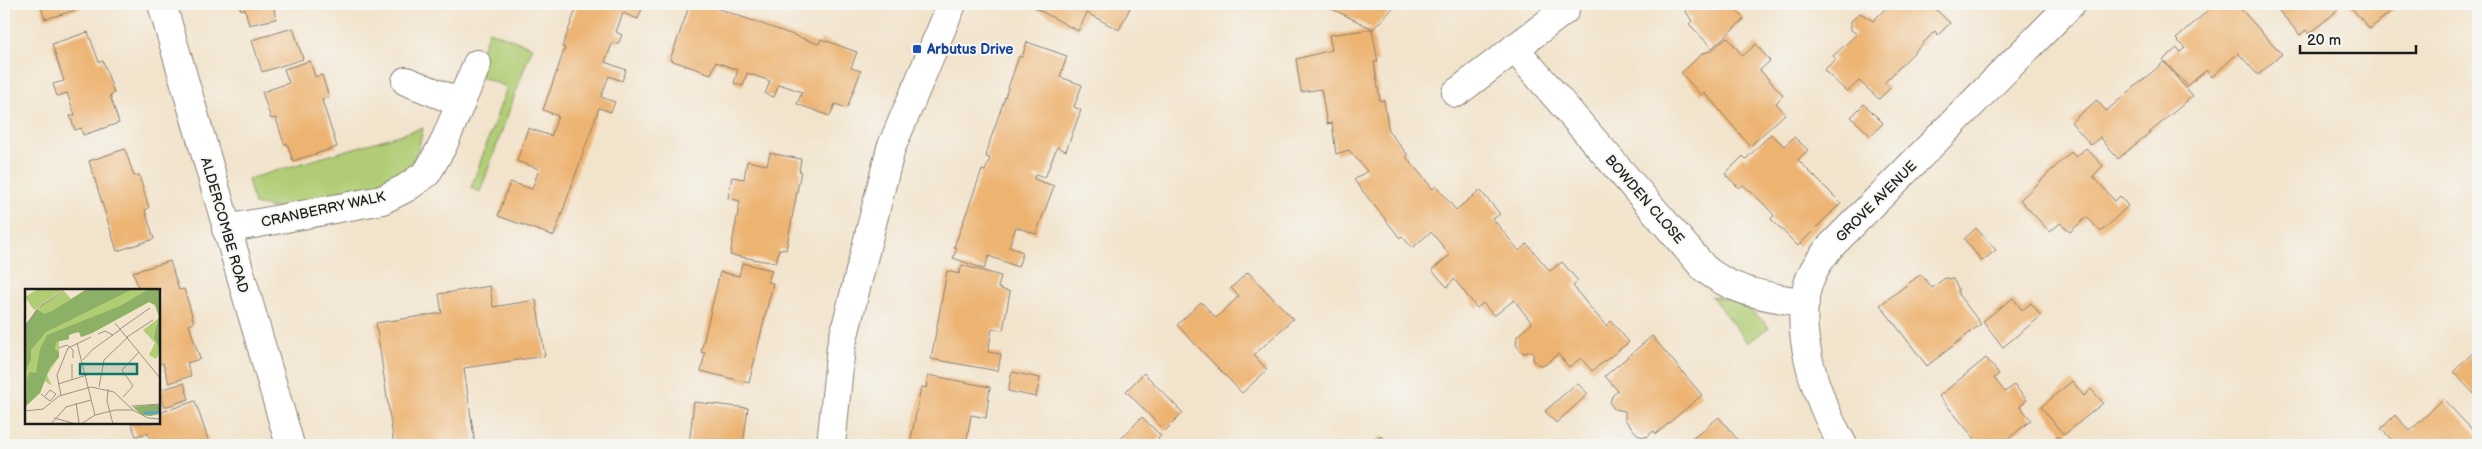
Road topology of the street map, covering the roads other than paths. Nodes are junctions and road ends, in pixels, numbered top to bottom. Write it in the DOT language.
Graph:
graph roads {
  1 [pos="162,4"];
  2 [pos="952,4"];
  3 [pos="2071,4"];
  4 [pos="1565,10"];
  5 [pos="1514,48"];
  6 [pos="477,64"];
  7 [pos="406,81"];
  8 [pos="1456,93"];
  9 [pos="461,103"];
  10 [pos="226,229"];
  11 [pos="1805,303"];
  12 [pos="290,445"];
  13 [pos="831,445"];
  14 [pos="1843,445"];
  1 -- 10 [label="street, ALDERCOMBE ROAD"];
  2 -- 13 [label="street"];
  3 -- 11 [label="street, GROVE AVENUE"];
  4 -- 5 [label="street"];
  5 -- 8 [label="street"];
  5 -- 11 [label="street, BOWDEN CLOSE"];
  6 -- 9 [label="street, CRANBERRY WALK"];
  7 -- 9 [label="street"];
  9 -- 10 [label="street, CRANBERRY WALK"];
  10 -- 12 [label="street, ALDERCOMBE ROAD"];
  11 -- 14 [label="street, GROVE AVENUE"];
}
